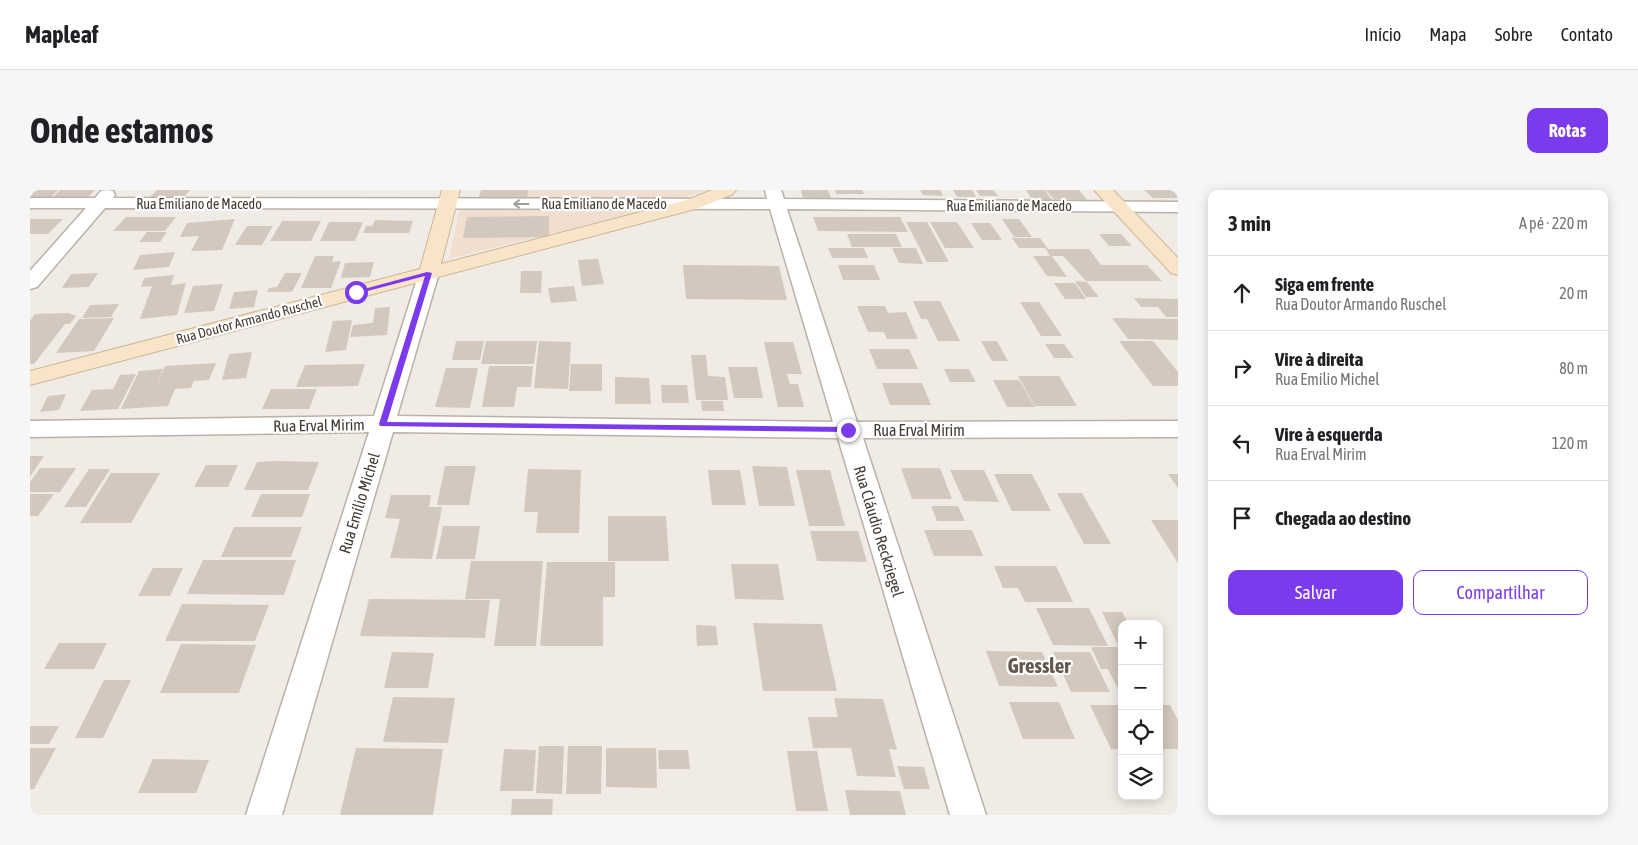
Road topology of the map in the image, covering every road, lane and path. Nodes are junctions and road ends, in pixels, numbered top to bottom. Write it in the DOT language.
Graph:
graph roads {
  1 [pos="112,190"];
  2 [pos="727,190"];
  3 [pos="1103,190"];
  4 [pos="449,197"];
  5 [pos="775,197"];
  6 [pos="30,203"];
  7 [pos="99,204"];
  8 [pos="693,204"];
  9 [pos="1119,207"];
  10 [pos="1178,207"];
  11 [pos="1178,269"];
  12 [pos="429,273"];
  13 [pos="30,283"];
  14 [pos="30,378"];
  15 [pos="383,424"];
  16 [pos="30,429"];
  17 [pos="1178,429"];
  18 [pos="848,430"];
  19 [pos="264,815"];
  20 [pos="968,815"];
  1 -- 7 [label="street"];
  2 -- 8 [label="main road, Rua Doutor Armando Ruschel"];
  3 -- 9 [label="main road"];
  4 -- 7 [label="street, Rua Emiliano de Macedo"];
  8 -- 4 [label="street, Rua Emiliano de Macedo, one-way"];
  4 -- 12 [label="main road, Rua Emílio Michel"];
  5 -- 8 [label="street, Rua Emiliano de Macedo"];
  5 -- 9 [label="street, Rua Emiliano de Macedo"];
  5 -- 18 [label="street, Rua Cláudio Reckziegel"];
  6 -- 7 [label="street, Rua Emiliano de Macedo"];
  7 -- 13 [label="street"];
  8 -- 12 [label="main road, Rua Doutor Armando Ruschel"];
  9 -- 10 [label="street, Rua Emiliano de Macedo"];
  9 -- 11 [label="main road"];
  12 -- 14 [label="main road, Rua Doutor Armando Ruschel"];
  12 -- 15 [label="street, Rua Emílio Michel"];
  15 -- 16 [label="street, Rua Erval Mirim"];
  15 -- 18 [label="street, Rua Erval Mirim"];
  15 -- 19 [label="street, Rua Emílio Michel"];
  17 -- 18 [label="street, Rua Erval Mirim"];
  18 -- 20 [label="street, Rua Cláudio Reckziegel"];
}
